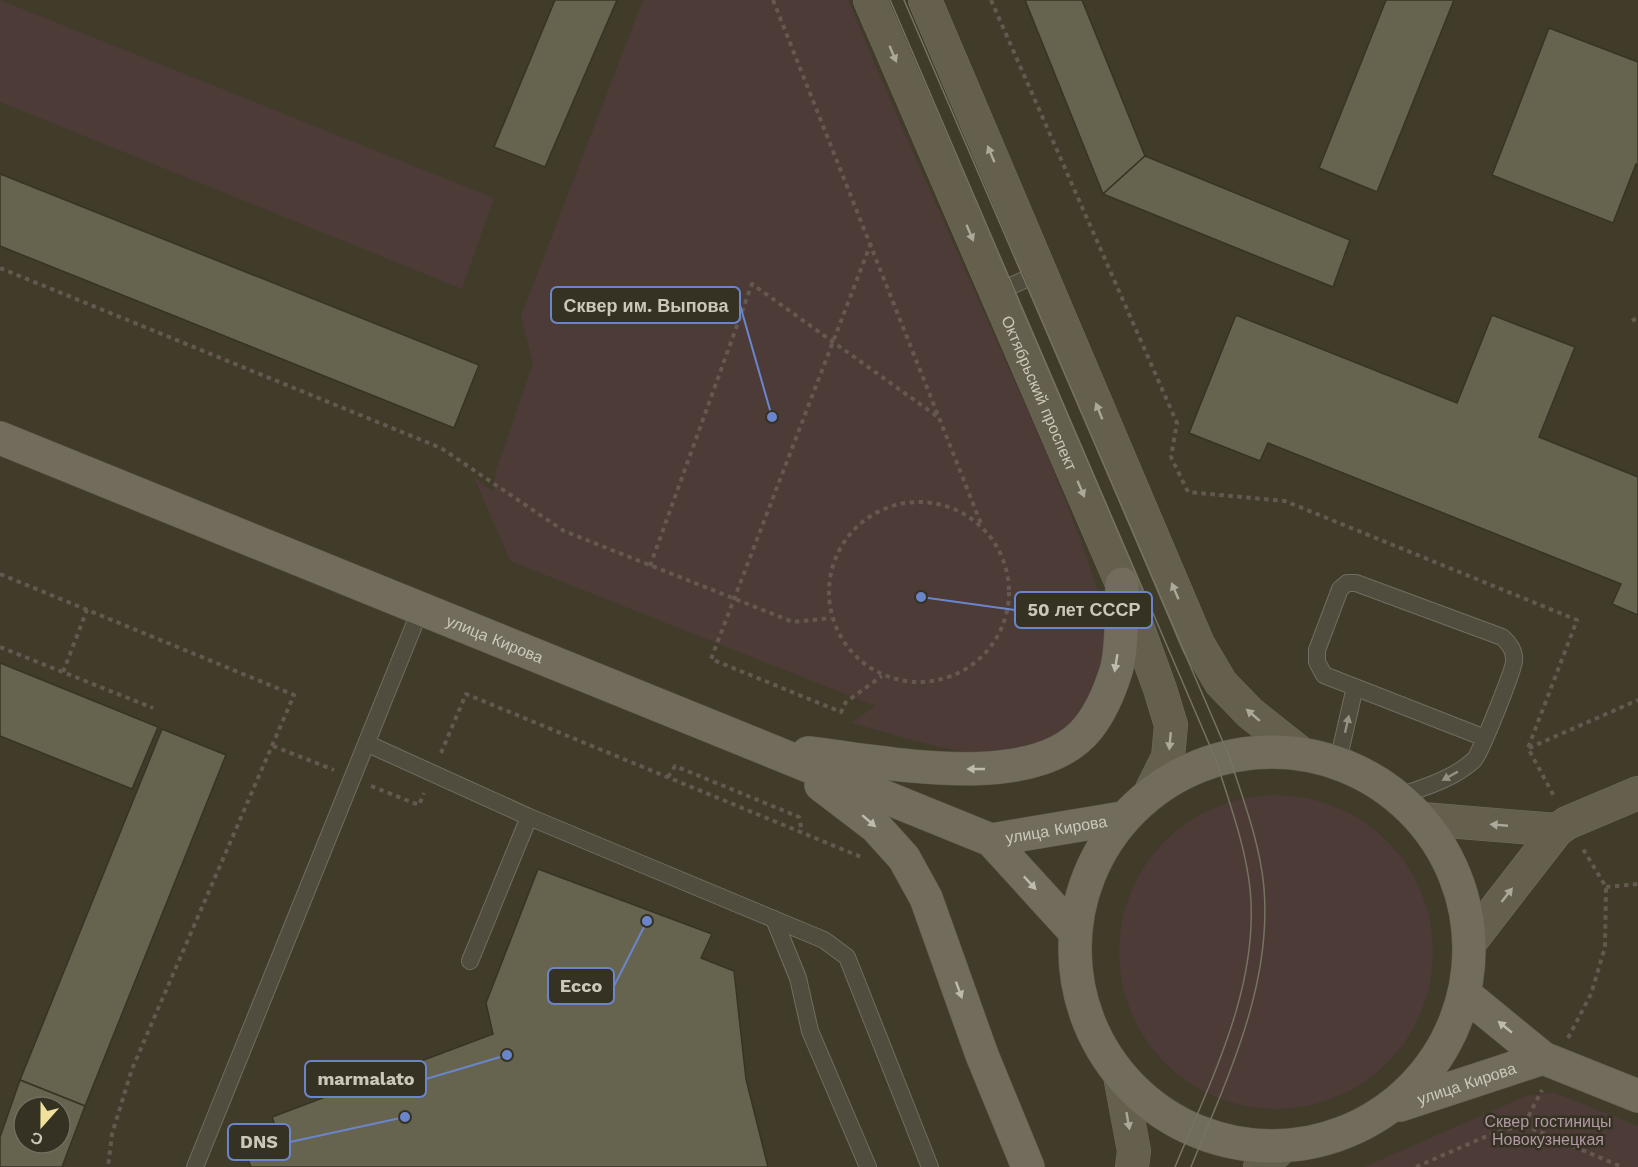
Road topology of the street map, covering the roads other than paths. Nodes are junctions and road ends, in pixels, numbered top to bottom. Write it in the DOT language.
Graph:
graph roads {
  1 [pos="870,0"];
  2 [pos="925,0"];
  3 [pos="1042,272"];
  4 [pos="996,293"];
  5 [pos="0,438"];
  6 [pos="1122,584"];
  7 [pos="422,608"];
  8 [pos="1355,687"];
  9 [pos="1485,738"];
  10 [pos="368,744"];
  11 [pos="770,750"];
  12 [pos="1298,752"];
  13 [pos="1338,761"];
  14 [pos="1151,791"];
  15 [pos="1638,793"];
  16 [pos="1399,796"];
  17 [pos="530,817"];
  18 [pos="1122,818"];
  19 [pos="1423,819"];
  20 [pos="1557,830"];
  21 [pos="991,840"];
  22 [pos="774,919"];
  23 [pos="1074,931"];
  24 [pos="1471,941"];
  25 [pos="470,961"];
  26 [pos="1466,995"];
  27 [pos="1543,1058"];
  28 [pos="1120,1076"];
  29 [pos="1638,1096"];
  30 [pos="1390,1109"];
  31 [pos="1271,1157"];
  32 [pos="195,1167"];
  33 [pos="868,1167"];
  34 [pos="930,1167"];
  35 [pos="1028,1167"];
  36 [pos="1132,1167"];
  1 -- 4 [label="main road, Октябрьский проспект, one-way"];
  3 -- 2 [label="main road, one-way"];
  3 -- 4 [label="lane"];
  12 -- 3 [label="main road, one-way"];
  4 -- 6 [label="main road, Октябрьский проспект, one-way"];
  5 -- 7 [label="main road, улица Кирова"];
  6 -- 11 [label="main road, one-way"];
  6 -- 14 [label="main road, Октябрьский проспект, one-way"];
  7 -- 10 [label="lane"];
  7 -- 11 [label="main road, улица Кирова"];
  8 -- 9 [label="lane"];
  8 -- 9 [label="lane"];
  13 -- 8 [label="lane, one-way"];
  9 -- 16 [label="lane, one-way"];
  10 -- 17 [label="lane"];
  10 -- 32 [label="lane"];
  11 -- 21 [label="main road, улица Кирова"];
  11 -- 35 [label="main road, one-way"];
  12 -- 13 [label="main road"];
  12 -- 14 [label="main road"];
  13 -- 16 [label="main road"];
  14 -- 18 [label="main road"];
  15 -- 20 [label="main road"];
  16 -- 19 [label="main road"];
  17 -- 22 [label="lane"];
  17 -- 25 [label="lane"];
  18 -- 21 [label="main road, улица Кирова"];
  18 -- 23 [label="main road"];
  20 -- 19 [label="main road, one-way"];
  19 -- 24 [label="main road"];
  24 -- 20 [label="main road, one-way"];
  21 -- 23 [label="main road, улица Кирова, one-way"];
  22 -- 33 [label="lane"];
  22 -- 34 [label="lane"];
  23 -- 28 [label="main road"];
  24 -- 26 [label="main road"];
  27 -- 26 [label="main road, улица Кирова, one-way"];
  26 -- 30 [label="main road"];
  27 -- 29 [label="main road, улица Кирова"];
  27 -- 30 [label="main road, улица Кирова"];
  28 -- 31 [label="main road"];
  28 -- 36 [label="main road, one-way"];
  30 -- 31 [label="main road"];
}
